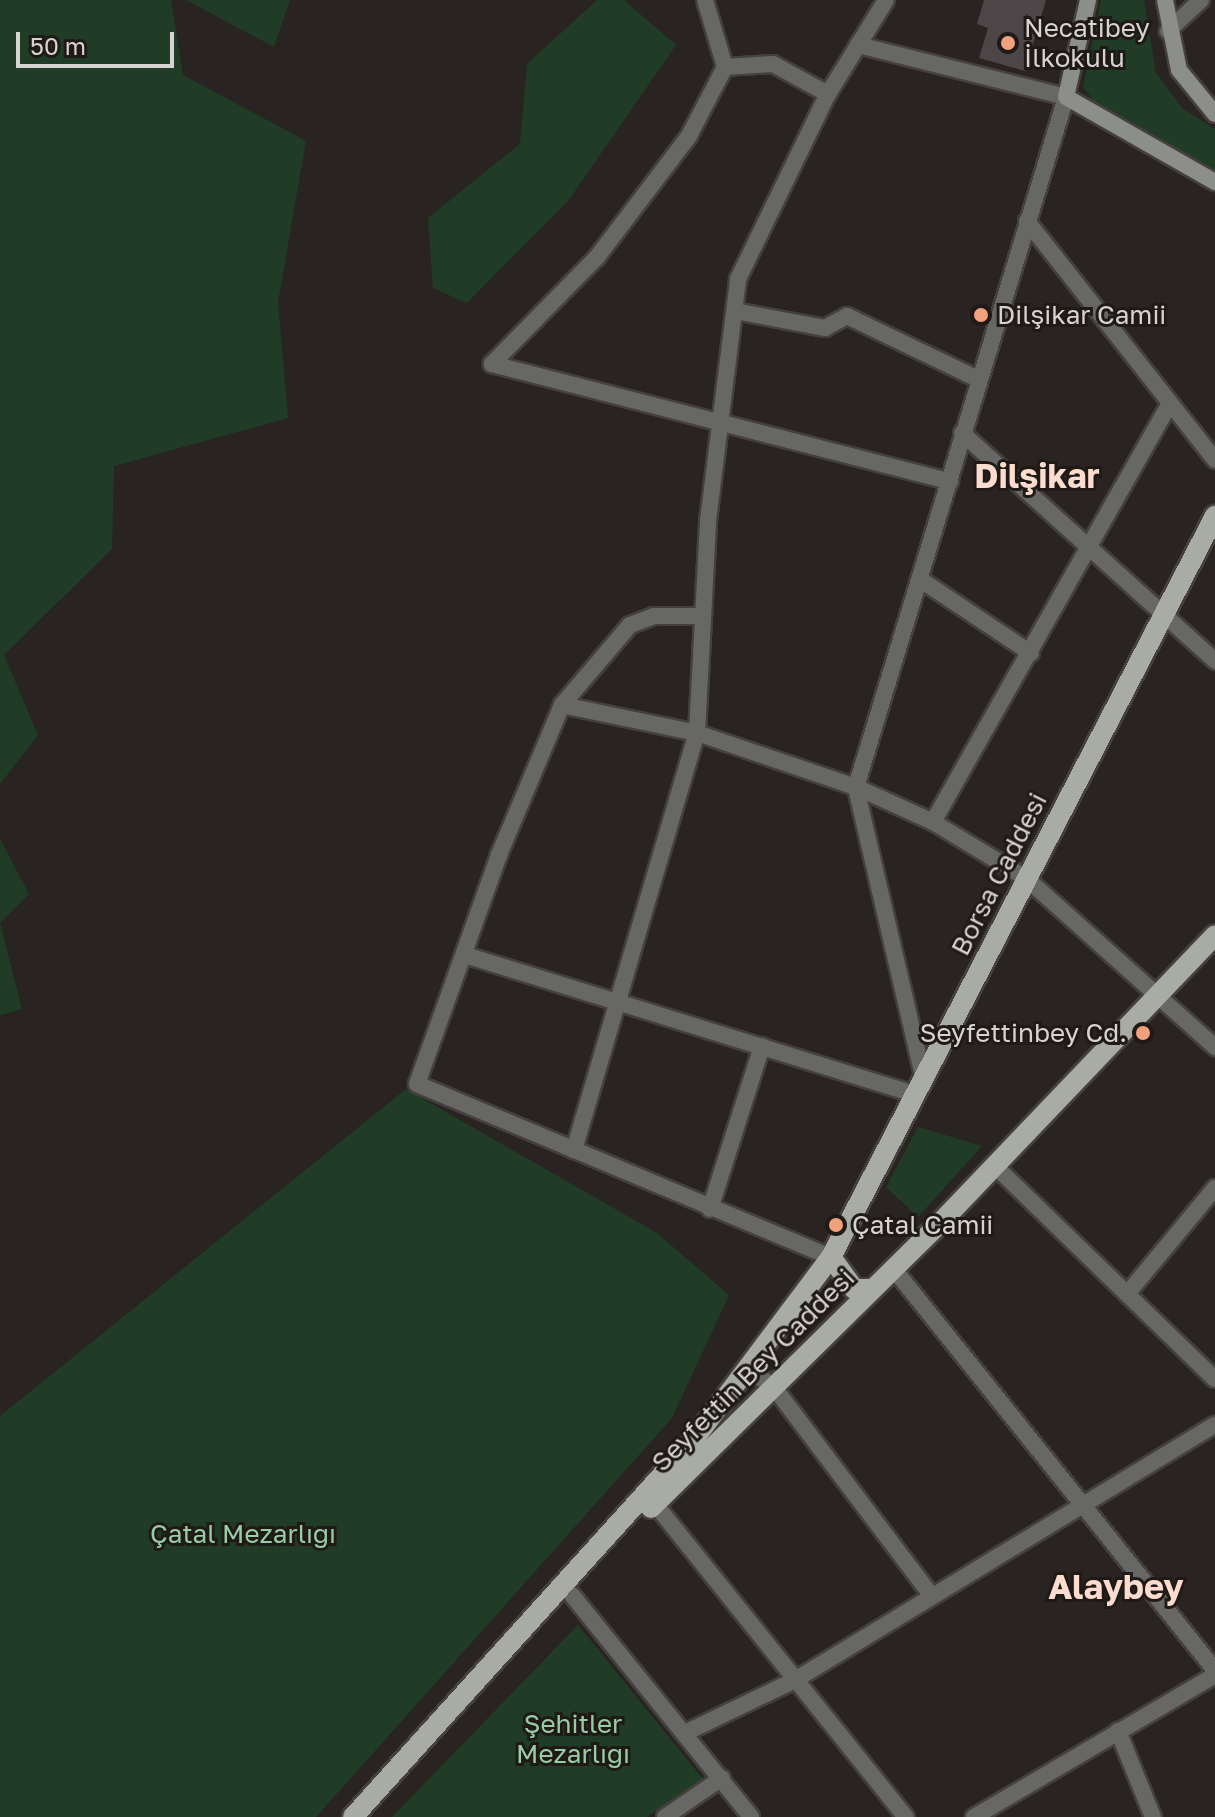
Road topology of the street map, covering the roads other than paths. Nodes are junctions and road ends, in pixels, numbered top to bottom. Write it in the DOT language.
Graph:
graph roads {
  1 [pos="886,0"];
  2 [pos="1088,0"];
  3 [pos="1165,0"];
  4 [pos="1201,0"];
  5 [pos="709,2"];
  6 [pos="1168,31"];
  7 [pos="858,45"];
  8 [pos="725,67"];
  9 [pos="828,94"];
  10 [pos="1066,97"];
  11 [pos="1215,114"];
  12 [pos="1215,182"];
  13 [pos="1027,221"];
  14 [pos="735,311"];
  15 [pos="976,378"];
  16 [pos="1168,406"];
  17 [pos="719,416"];
  18 [pos="962,433"];
  19 [pos="1215,460"];
  20 [pos="950,482"];
  21 [pos="1215,516"];
  22 [pos="1089,552"];
  23 [pos="921,580"];
  24 [pos="1165,613"];
  25 [pos="703,616"];
  26 [pos="1031,653"];
  27 [pos="1215,661"];
  28 [pos="562,705"];
  29 [pos="697,733"];
  30 [pos="856,787"];
  31 [pos="933,822"];
  32 [pos="1026,878"];
  33 [pos="1215,935"];
  34 [pos="465,955"];
  35 [pos="1160,992"];
  36 [pos="621,1002"];
  37 [pos="762,1046"];
  38 [pos="1215,1047"];
  39 [pos="919,1085"];
  40 [pos="574,1150"];
  41 [pos="995,1166"];
  42 [pos="1215,1188"];
  43 [pos="710,1209"];
  44 [pos="831,1257"];
  45 [pos="893,1268"];
  46 [pos="872,1289"];
  47 [pos="1127,1294"];
  48 [pos="747,1369"];
  49 [pos="1215,1379"];
  50 [pos="773,1386"];
  51 [pos="1215,1425"];
  52 [pos="650,1499"];
  53 [pos="1088,1507"];
  54 [pos="568,1591"];
  55 [pos="931,1595"];
  56 [pos="1215,1672"];
  57 [pos="795,1680"];
  58 [pos="1118,1731"];
  59 [pos="687,1732"];
  60 [pos="722,1778"];
  61 [pos="353,1817"];
  62 [pos="372,1817"];
  63 [pos="665,1817"];
  64 [pos="751,1817"];
  65 [pos="906,1817"];
  66 [pos="974,1817"];
  67 [pos="1153,1817"];
  1 -- 7 [label="street"];
  2 -- 10 [label="main road"];
  3 -- 6 [label="main road"];
  4 -- 6 [label="street"];
  5 -- 8 [label="street"];
  6 -- 11 [label="main road"];
  7 -- 9 [label="street"];
  7 -- 10 [label="street"];
  8 -- 9 [label="street"];
  8 -- 17 [label="street"];
  9 -- 14 [label="street"];
  10 -- 12 [label="main road"];
  10 -- 13 [label="street"];
  13 -- 15 [label="street"];
  13 -- 16 [label="street"];
  14 -- 15 [label="street"];
  14 -- 17 [label="street"];
  15 -- 18 [label="street"];
  16 -- 19 [label="street"];
  16 -- 22 [label="street"];
  17 -- 20 [label="street"];
  17 -- 25 [label="street"];
  18 -- 20 [label="street"];
  18 -- 22 [label="street"];
  20 -- 23 [label="street"];
  21 -- 24 [label="main road, Borsa Caddesi"];
  22 -- 24 [label="street"];
  22 -- 26 [label="street"];
  23 -- 26 [label="street"];
  23 -- 30 [label="street"];
  24 -- 27 [label="street"];
  24 -- 32 [label="main road, Borsa Caddesi"];
  25 -- 28 [label="street"];
  25 -- 29 [label="street"];
  26 -- 31 [label="street"];
  28 -- 29 [label="street"];
  28 -- 34 [label="street"];
  29 -- 30 [label="street"];
  29 -- 36 [label="street"];
  30 -- 31 [label="street"];
  30 -- 39 [label="street"];
  31 -- 32 [label="street"];
  32 -- 35 [label="street"];
  32 -- 39 [label="main road, Borsa Caddesi"];
  33 -- 35 [label="main road, Seyfettin Bey Caddesi"];
  34 -- 36 [label="street"];
  34 -- 40 [label="street"];
  35 -- 38 [label="street"];
  35 -- 41 [label="main road, Seyfettin Bey Caddesi"];
  36 -- 37 [label="street"];
  36 -- 40 [label="street"];
  37 -- 39 [label="street"];
  37 -- 43 [label="street"];
  39 -- 44 [label="main road, Borsa Caddesi"];
  40 -- 43 [label="street"];
  41 -- 45 [label="main road, Seyfettin Bey Caddesi"];
  41 -- 47 [label="street"];
  42 -- 47 [label="street"];
  43 -- 44 [label="street"];
  44 -- 46 [label="main road"];
  44 -- 48 [label="main road, Seyfettin Bey Caddesi"];
  45 -- 46 [label="main road, Seyfettin Bey Caddesi"];
  45 -- 53 [label="street"];
  46 -- 50 [label="main road, Seyfettin Bey Caddesi"];
  47 -- 49 [label="street"];
  48 -- 50 [label="street"];
  48 -- 52 [label="main road, Seyfettin Bey Caddesi"];
  50 -- 52 [label="main road, Seyfettin Bey Caddesi"];
  50 -- 55 [label="street"];
  51 -- 53 [label="street"];
  52 -- 54 [label="main road, Seyfettin Bey Caddesi"];
  52 -- 57 [label="street"];
  53 -- 55 [label="street"];
  53 -- 56 [label="street"];
  54 -- 59 [label="street"];
  54 -- 61 [label="main road, Seyfettin Bey Caddesi"];
  54 -- 62 [label="main road, Seyfettin Bey Caddesi"];
  55 -- 57 [label="street"];
  56 -- 58 [label="street"];
  57 -- 59 [label="street"];
  57 -- 65 [label="street"];
  58 -- 66 [label="street"];
  58 -- 67 [label="street"];
  59 -- 60 [label="street"];
  60 -- 63 [label="street"];
  60 -- 64 [label="street"];
}
